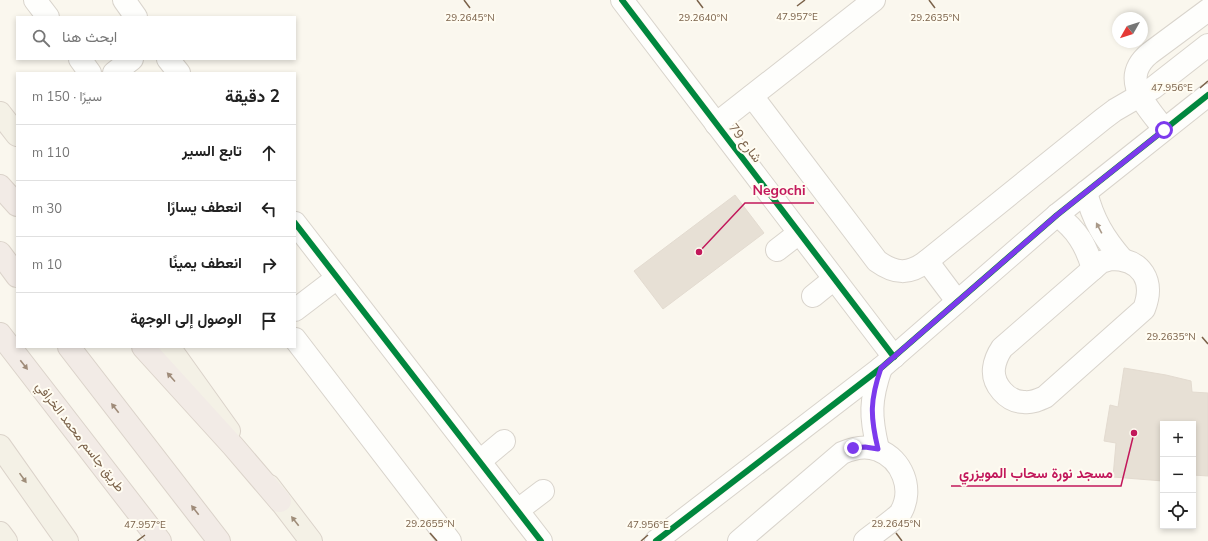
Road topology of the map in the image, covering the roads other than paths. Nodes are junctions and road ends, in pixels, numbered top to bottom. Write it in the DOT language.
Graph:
graph roads {
  1 [pos="35,0"];
  2 [pos="124,0"];
  3 [pos="622,0"];
  4 [pos="874,0"];
  5 [pos="1208,10"];
  6 [pos="47,16"];
  7 [pos="135,16"];
  8 [pos="1208,45"];
  9 [pos="81,60"];
  10 [pos="131,60"];
  11 [pos="169,60"];
  12 [pos="89,72"];
  13 [pos="115,72"];
  14 [pos="178,72"];
  15 [pos="1208,95"];
  16 [pos="752,96"];
  17 [pos="1140,96"];
  18 [pos="0,113"];
  19 [pos="716,124"];
  20 [pos="1164,130"];
  21 [pos="16,134"];
  22 [pos="0,186"];
  23 [pos="1086,192"];
  24 [pos="16,204"];
  25 [pos="1057,215"];
  26 [pos="296,224"];
  27 [pos="799,233"];
  28 [pos="777,250"];
  29 [pos="0,253"];
  30 [pos="1122,259"];
  31 [pos="927,261"];
  32 [pos="1093,269"];
  33 [pos="16,275"];
  34 [pos="337,278"];
  35 [pos="834,279"];
  36 [pos="813,296"];
  37 [pos="958,302"];
  38 [pos="296,309"];
  39 [pos="0,334"];
  40 [pos="296,340"];
  41 [pos="70,348"];
  42 [pos="145,348"];
  43 [pos="170,348"];
  44 [pos="887,362"];
  45 [pos="504,441"];
  46 [pos="0,446"];
  47 [pos="878,449"];
  48 [pos="480,461"];
  49 [pos="543,491"];
  50 [pos="280,501"];
  51 [pos="518,510"];
  52 [pos="0,533"];
  53 [pos="6,541"];
  54 [pos="67,541"];
  55 [pos="160,541"];
  56 [pos="219,541"];
  57 [pos="311,541"];
  58 [pos="450,541"];
  59 [pos="541,541"];
  60 [pos="656,541"];
  61 [pos="739,541"];
  62 [pos="865,541"];
  1 -- 6 [label="street"];
  2 -- 7 [label="street"];
  3 -- 19 [label="street, شارع 79"];
  4 -- 16 [label="street"];
  5 -- 17 [label="street"];
  8 -- 17 [label="street"];
  9 -- 12 [label="street"];
  10 -- 13 [label="street"];
  11 -- 14 [label="street"];
  15 -- 20 [label="street"];
  16 -- 19 [label="street"];
  16 -- 31 [label="street"];
  17 -- 20 [label="street"];
  17 -- 31 [label="street"];
  18 -- 21 [label="main road"];
  19 -- 27 [label="street, شارع 79"];
  20 -- 23 [label="street"];
  22 -- 24 [label="highway"];
  23 -- 25 [label="street"];
  30 -- 23 [label="street, one-way"];
  25 -- 32 [label="street"];
  25 -- 37 [label="street"];
  26 -- 34 [label="street"];
  27 -- 28 [label="street"];
  27 -- 35 [label="street, شارع 79"];
  29 -- 33 [label="highway"];
  30 -- 32 [label="street"];
  30 -- 32 [label="street"];
  31 -- 37 [label="street"];
  34 -- 38 [label="street"];
  34 -- 48 [label="street"];
  35 -- 36 [label="street"];
  35 -- 44 [label="street, شارع 79"];
  37 -- 44 [label="street"];
  39 -- 55 [label="highway, طريق جاسم محمد الخرافي, one-way"];
  40 -- 58 [label="street"];
  56 -- 41 [label="highway, one-way"];
  50 -- 42 [label="highway, one-way"];
  43 -- 50 [label="main road"];
  44 -- 47 [label="street"];
  44 -- 60 [label="street"];
  45 -- 48 [label="street"];
  46 -- 54 [label="main road, one-way"];
  47 -- 61 [label="street"];
  47 -- 62 [label="street"];
  48 -- 51 [label="street"];
  49 -- 51 [label="street"];
  57 -- 50 [label="main road, one-way"];
  51 -- 59 [label="street"];
  52 -- 53 [label="main road"];
}
